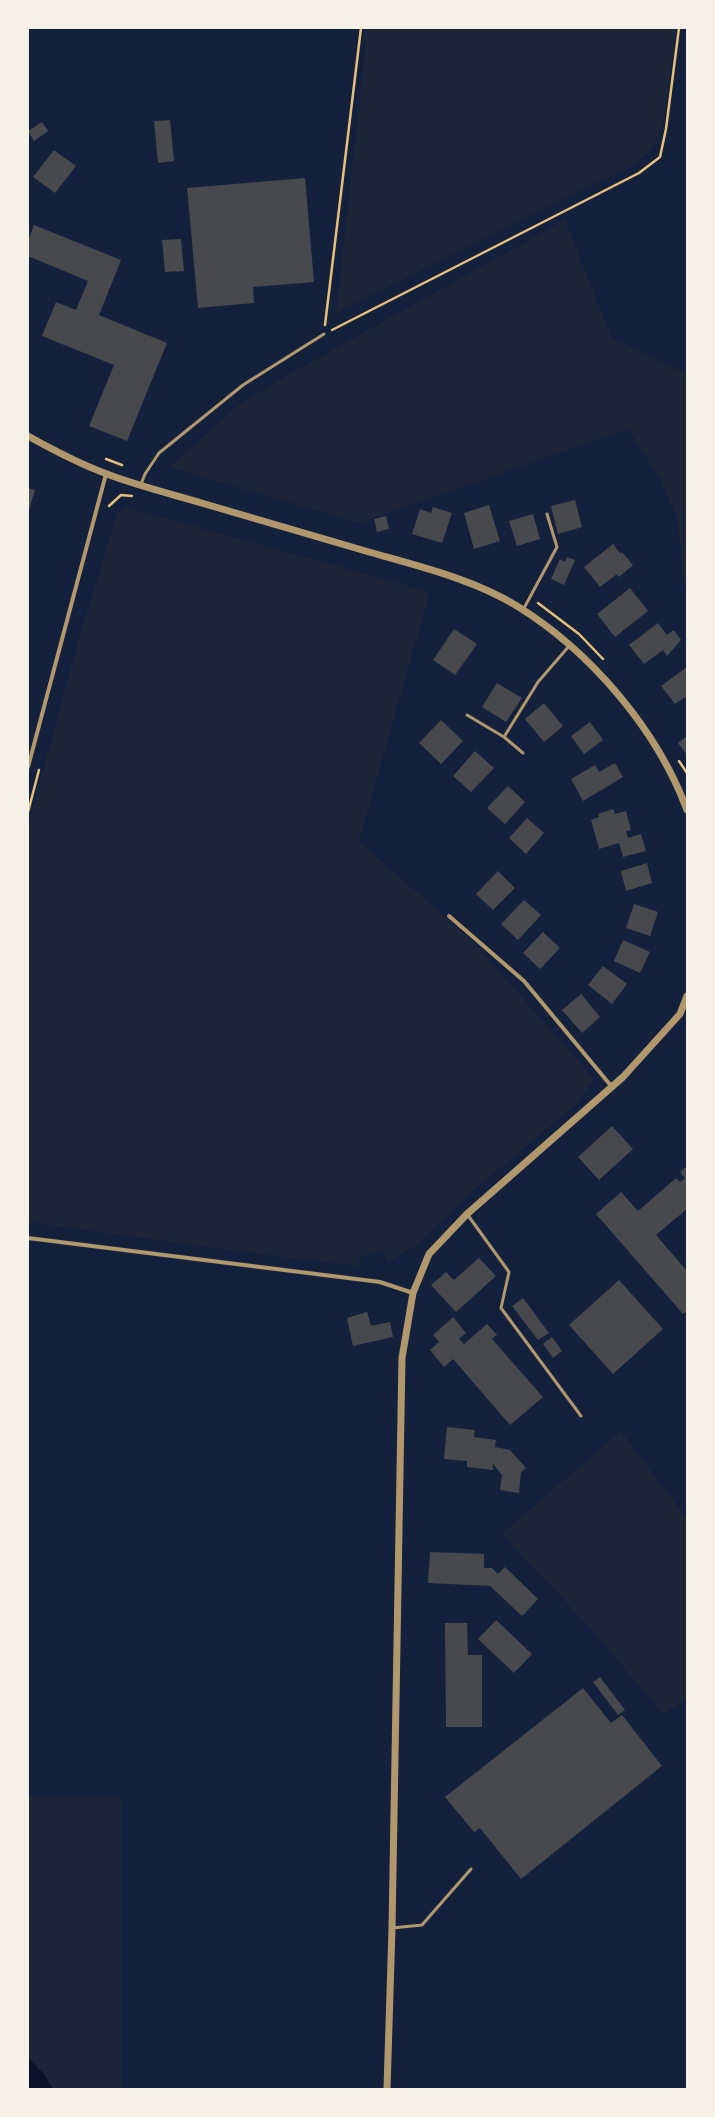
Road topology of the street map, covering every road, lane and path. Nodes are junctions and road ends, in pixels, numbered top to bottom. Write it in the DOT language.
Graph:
graph roads {
  1 [pos="361,28"];
  2 [pos="679,28"];
  3 [pos="324,334"];
  4 [pos="28,436"];
  5 [pos="104,459"];
  6 [pos="125,466"];
  7 [pos="106,474"];
  8 [pos="140,485"];
  9 [pos="108,512"];
  10 [pos="547,514"];
  11 [pos="523,611"];
  12 [pos="570,646"];
  13 [pos="467,715"];
  14 [pos="504,737"];
  15 [pos="523,753"];
  16 [pos="40,766"];
  17 [pos="28,767"];
  18 [pos="687,810"];
  19 [pos="28,812"];
  20 [pos="449,916"];
  21 [pos="687,996"];
  22 [pos="612,1087"];
  23 [pos="467,1214"];
  24 [pos="28,1238"];
  25 [pos="412,1293"];
  26 [pos="581,1416"];
  27 [pos="471,1869"];
  28 [pos="392,1928"];
  29 [pos="387,2089"];
  1 -- 3 [label="path"];
  2 -- 3 [label="path"];
  3 -- 8 [label="lane"];
  4 -- 7 [label="street"];
  5 -- 6 [label="path"];
  7 -- 8 [label="street"];
  7 -- 17 [label="street"];
  8 -- 9 [label="path"];
  8 -- 11 [label="street"];
  10 -- 11 [label="lane"];
  11 -- 12 [label="street"];
  12 -- 14 [label="lane"];
  12 -- 18 [label="street"];
  13 -- 14 [label="lane"];
  14 -- 15 [label="lane"];
  16 -- 19 [label="path"];
  20 -- 22 [label="street"];
  21 -- 22 [label="street"];
  22 -- 23 [label="street"];
  23 -- 25 [label="street"];
  23 -- 26 [label="lane"];
  24 -- 25 [label="street"];
  25 -- 28 [label="street"];
  27 -- 28 [label="lane"];
  28 -- 29 [label="street"];
}
